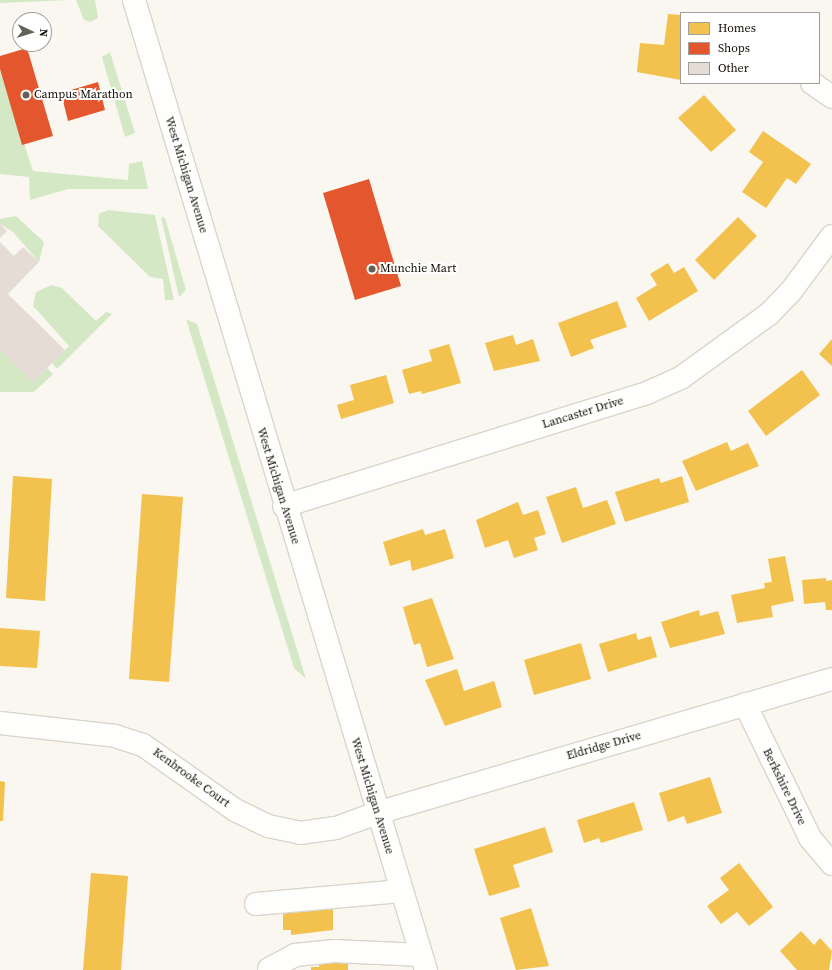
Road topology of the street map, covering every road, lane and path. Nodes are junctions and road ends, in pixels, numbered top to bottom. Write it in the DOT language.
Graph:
graph roads {
  1 [pos="134,0"];
  2 [pos="813,84"];
  3 [pos="832,97"];
  4 [pos="832,236"];
  5 [pos="284,506"];
  6 [pos="832,679"];
  7 [pos="744,704"];
  8 [pos="0,723"];
  9 [pos="376,813"];
  10 [pos="832,864"];
  11 [pos="401,891"];
  12 [pos="256,904"];
  13 [pos="424,963"];
  14 [pos="269,969"];
  1 -- 5 [label="street, West Michigan Avenue"];
  2 -- 3 [label="street"];
  4 -- 5 [label="street, Lancaster Drive"];
  5 -- 9 [label="street, West Michigan Avenue"];
  6 -- 7 [label="street, Eldridge Drive"];
  7 -- 9 [label="street, Eldridge Drive"];
  7 -- 10 [label="street, Berkshire Drive"];
  8 -- 9 [label="street, Kenbrooke Court"];
  9 -- 11 [label="street, West Michigan Avenue"];
  11 -- 12 [label="street"];
  11 -- 13 [label="street, West Michigan Avenue"];
  13 -- 14 [label="street"];
}
